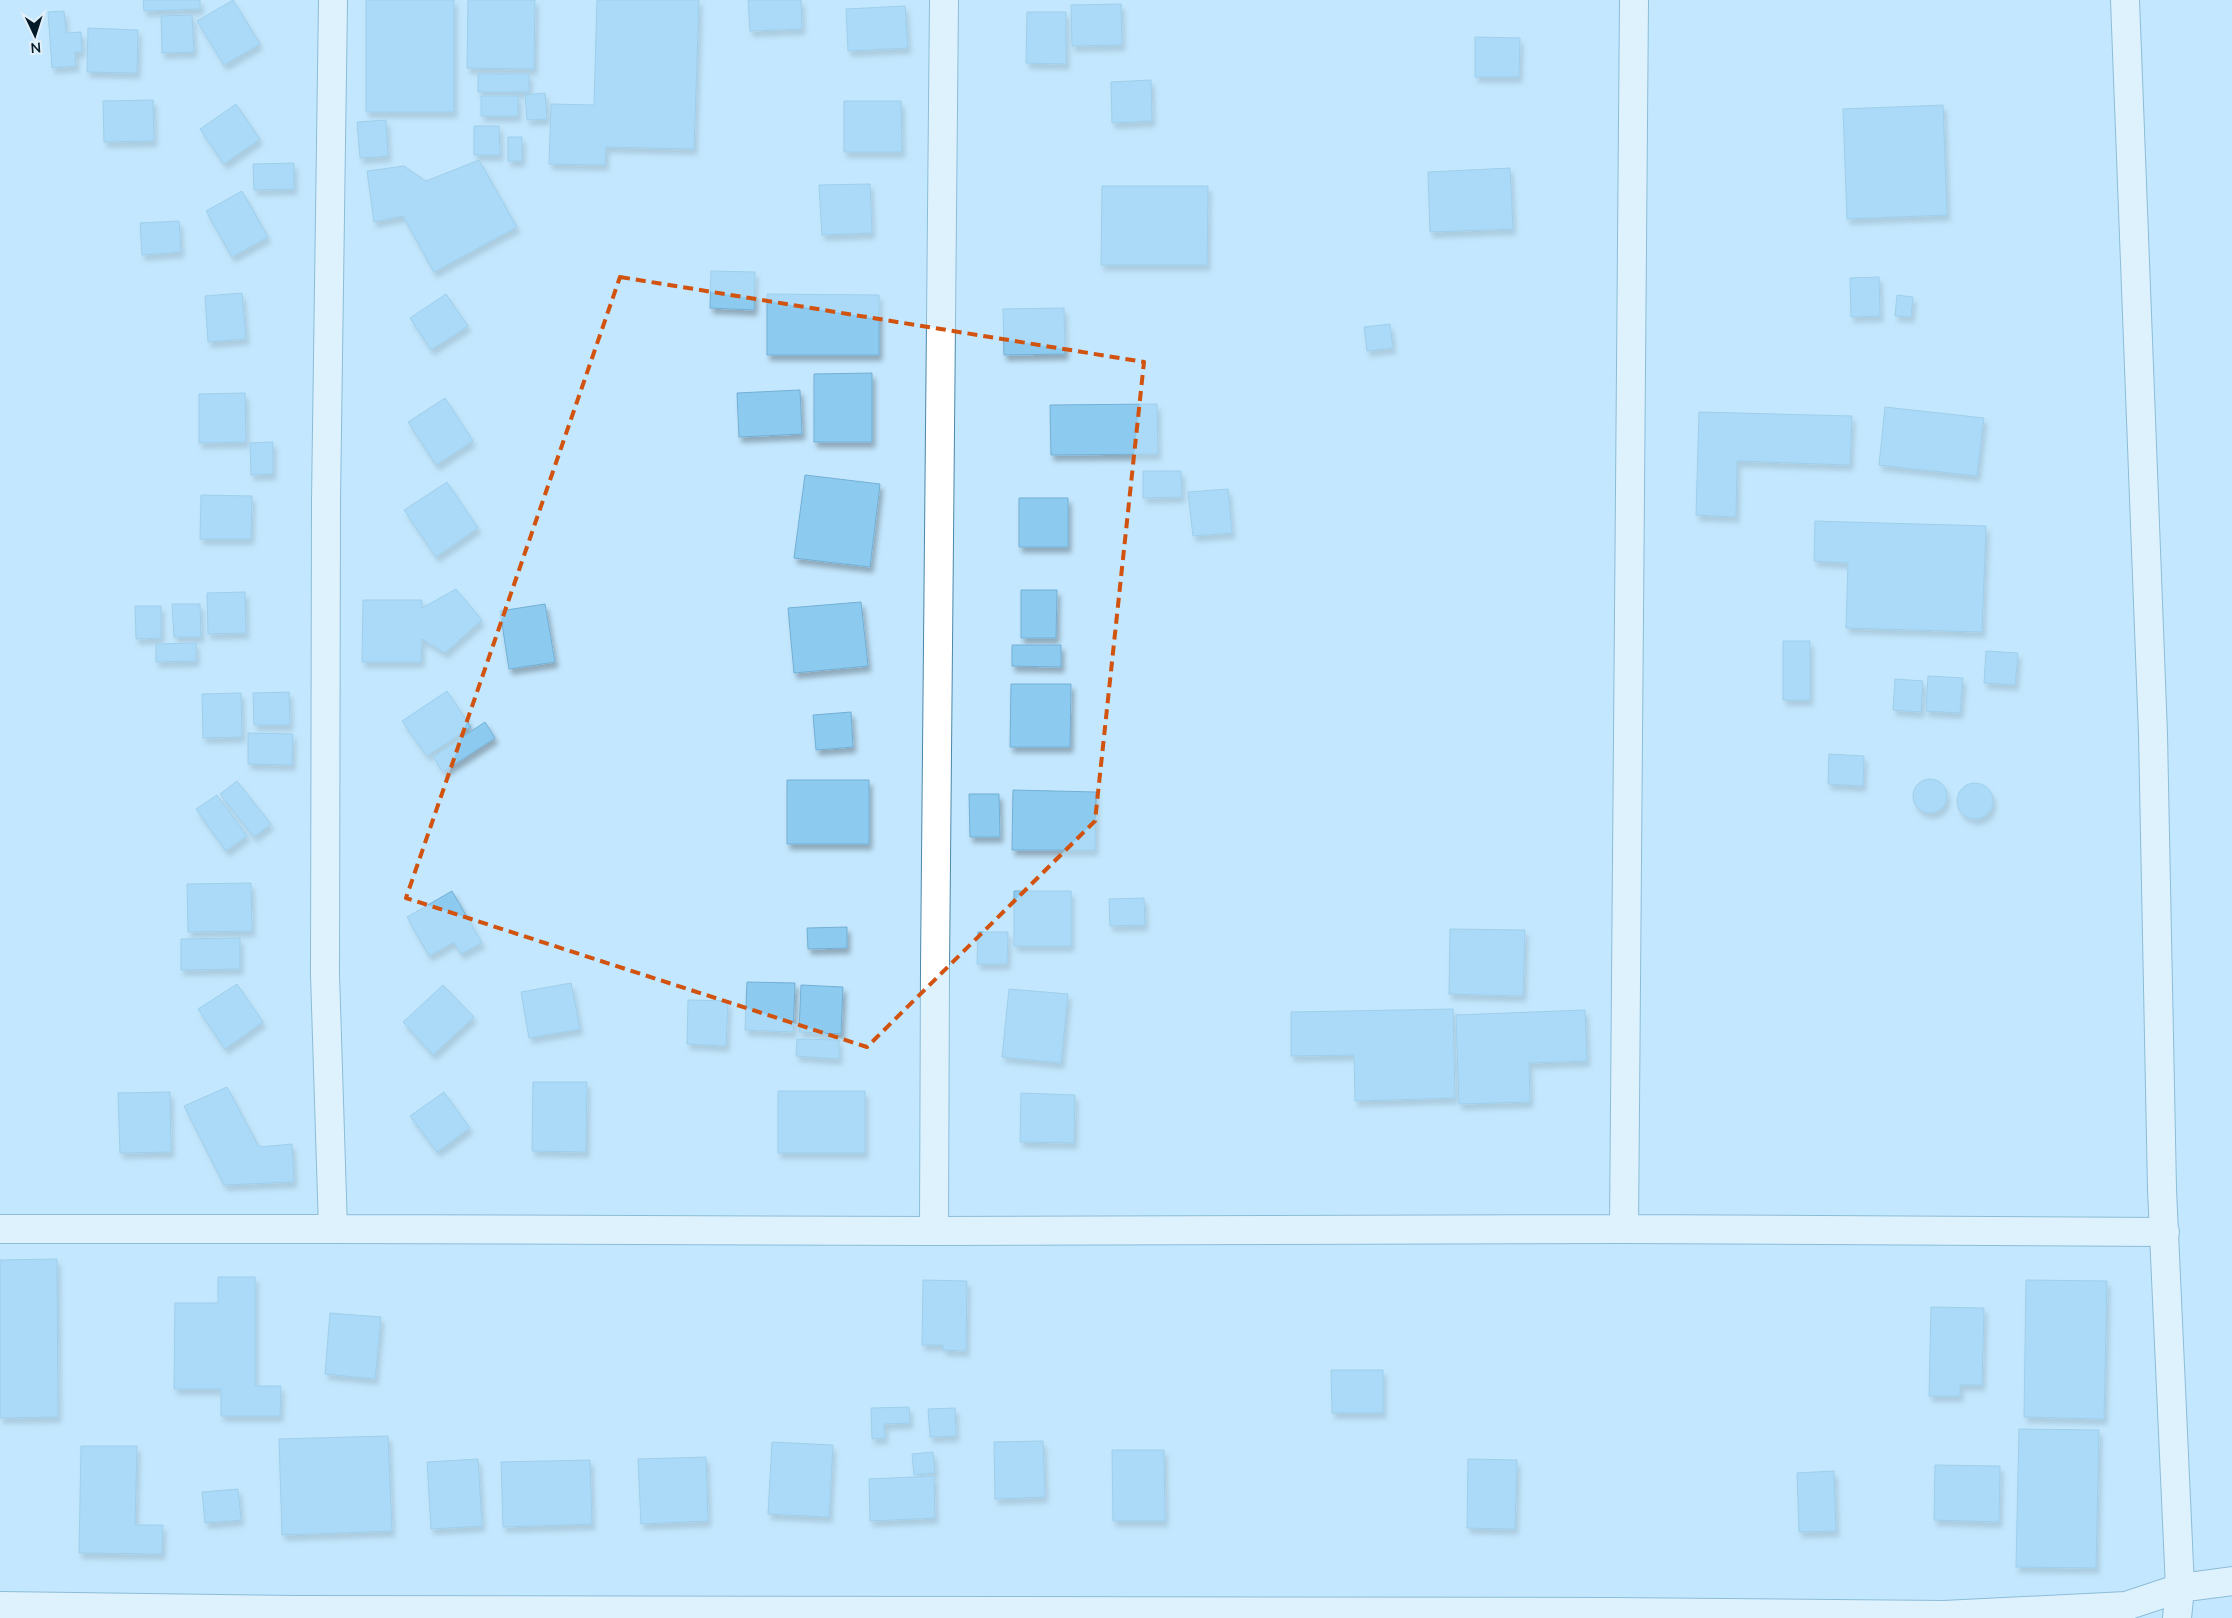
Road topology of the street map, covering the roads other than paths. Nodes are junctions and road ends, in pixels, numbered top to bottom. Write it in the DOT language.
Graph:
graph roads {
  1 [pos="333,0"];
  2 [pos="944,0"];
  3 [pos="1634,0"];
  4 [pos="2125,0"];
  5 [pos="0,1229"];
  6 [pos="332,1229"];
  7 [pos="1624,1230"];
  8 [pos="934,1231"];
  9 [pos="2165,1232"];
  10 [pos="2232,1581"];
  11 [pos="2180,1588"];
  12 [pos="0,1606"];
  13 [pos="2177,1618"];
  1 -- 6 [label="street"];
  2 -- 8 [label="street"];
  3 -- 7 [label="street"];
  4 -- 9 [label="street"];
  5 -- 6 [label="street"];
  6 -- 8 [label="street"];
  7 -- 8 [label="street"];
  7 -- 9 [label="street"];
  9 -- 11 [label="street"];
  10 -- 11 [label="street"];
  11 -- 12 [label="street"];
  11 -- 13 [label="street"];
}
